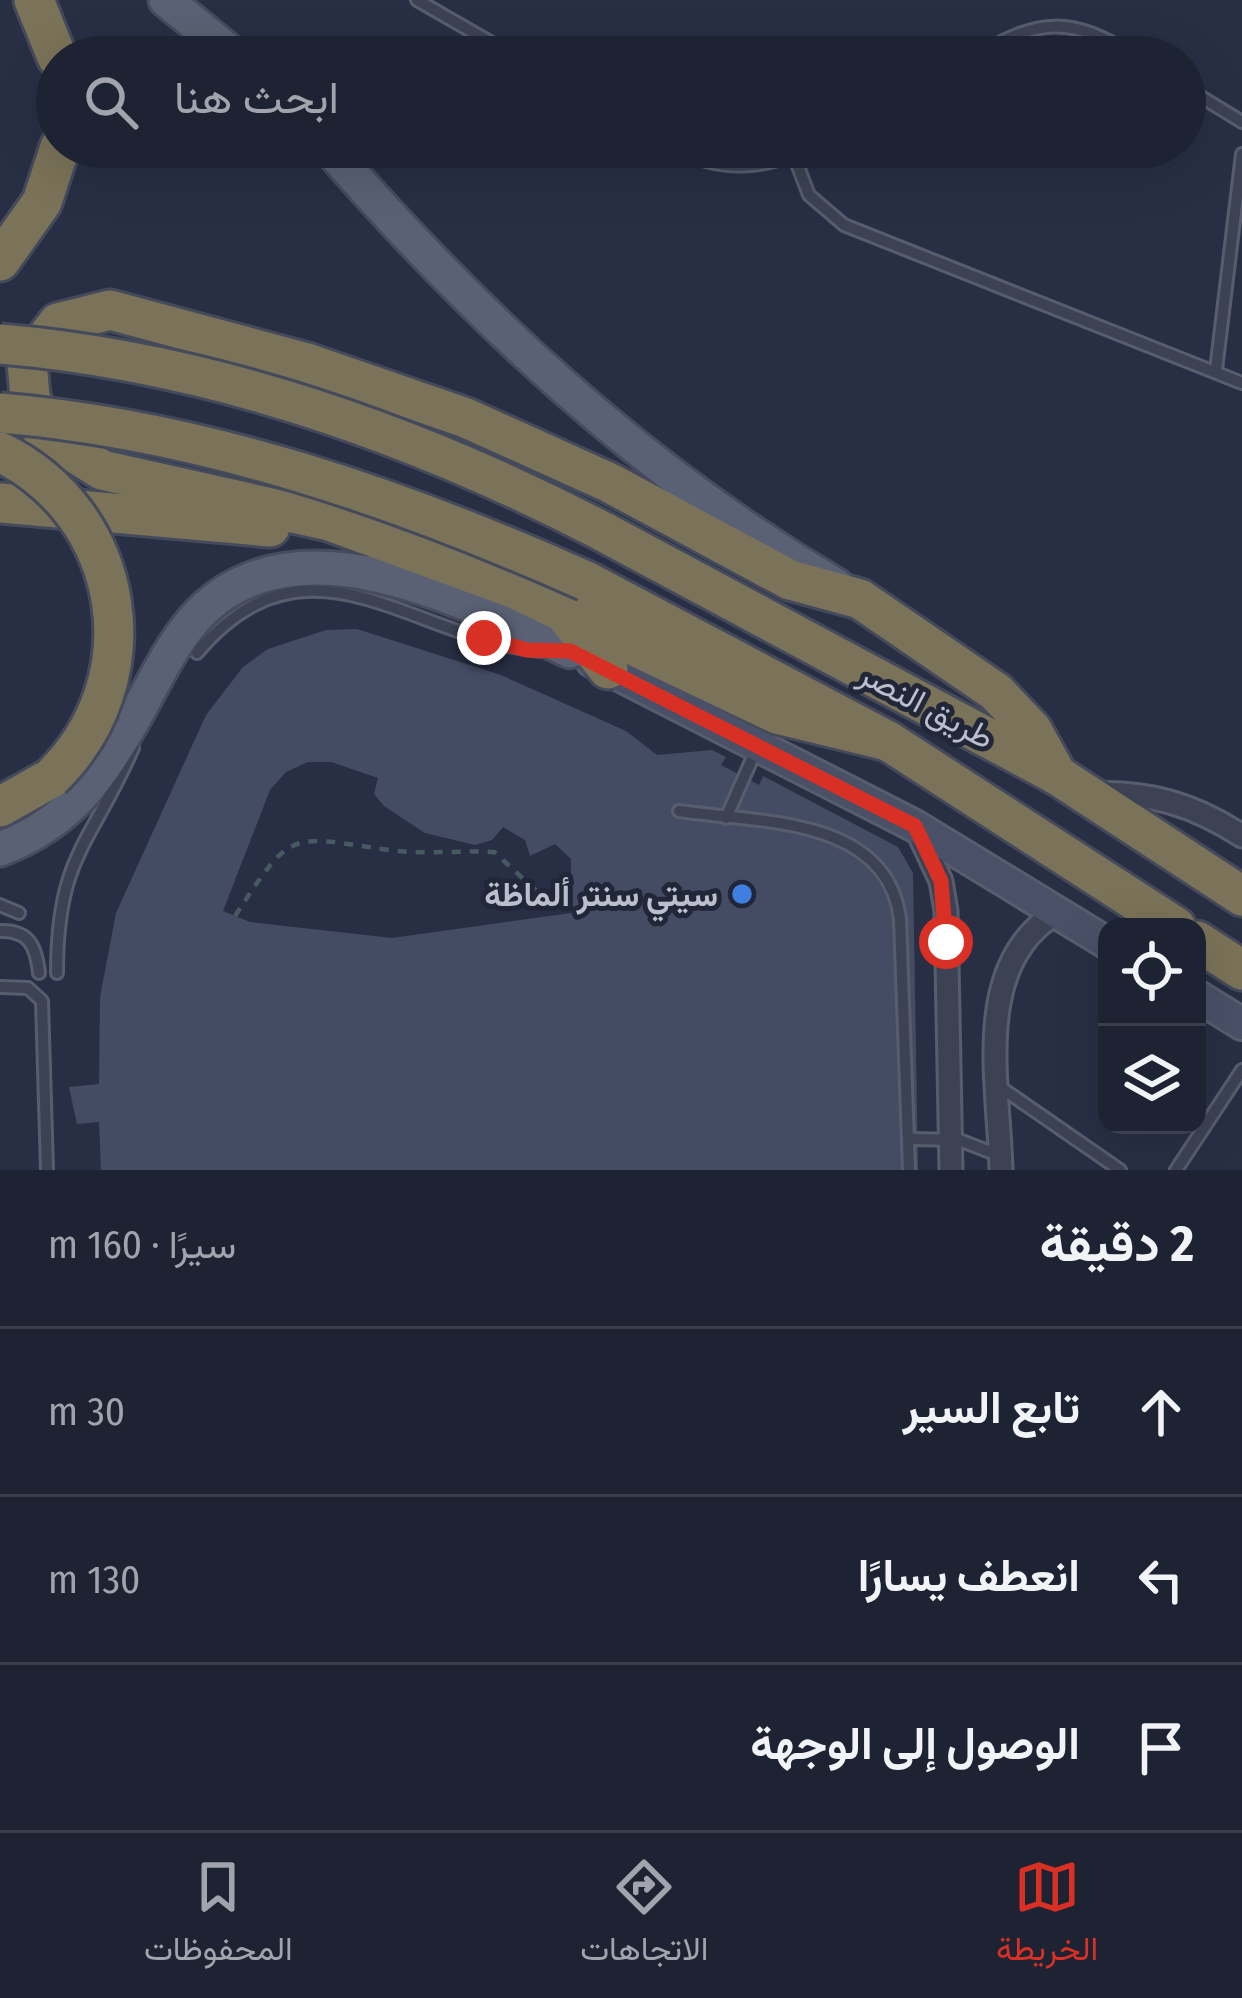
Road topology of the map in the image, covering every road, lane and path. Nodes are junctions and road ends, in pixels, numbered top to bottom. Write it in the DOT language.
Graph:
graph roads {
  1 [pos="34,0"];
  2 [pos="166,0"];
  3 [pos="417,0"];
  4 [pos="49,36"];
  5 [pos="210,36"];
  6 [pos="480,36"];
  7 [pos="1018,36"];
  8 [pos="1096,36"];
  9 [pos="1206,100"];
  10 [pos="1242,122"];
  11 [pos="1242,154"];
  12 [pos="53,168"];
  13 [pos="347,168"];
  14 [pos="799,168"];
  15 [pos="0,261"];
  16 [pos="0,344"];
  17 [pos="1216,370"];
  18 [pos="1242,383"];
  19 [pos="0,413"];
  20 [pos="0,452"];
  21 [pos="0,503"];
  22 [pos="381,540"];
  23 [pos="573,595"];
  24 [pos="860,599"];
  25 [pos="570,651"];
  26 [pos="197,653"];
  27 [pos="608,669"];
  28 [pos="149,691"];
  29 [pos="759,743"];
  30 [pos="1071,784"];
  31 [pos="0,807"];
  32 [pos="679,811"];
  33 [pos="726,818"];
  34 [pos="915,826"];
  35 [pos="1242,836"];
  36 [pos="0,848"];
  37 [pos="1242,896"];
  38 [pos="571,904"];
  39 [pos="0,905"];
  40 [pos="19,913"];
  41 [pos="1056,913"];
  42 [pos="235,916"];
  43 [pos="1162,918"];
  44 [pos="0,931"];
  45 [pos="1098,938"];
  46 [pos="1206,946"];
  47 [pos="1242,970"];
  48 [pos="39,973"];
  49 [pos="57,973"];
  50 [pos="0,987"];
  51 [pos="1206,1002"];
  52 [pos="1242,1024"];
  53 [pos="1242,1070"];
  54 [pos="1000,1088"];
  55 [pos="909,1139"];
  56 [pos="950,1139"];
  57 [pos="1001,1163"];
  58 [pos="47,1170"];
  59 [pos="909,1170"];
  60 [pos="951,1170"];
  61 [pos="1120,1170"];
  62 [pos="1176,1170"];
  1 -- 4 [label="highway"];
  2 -- 5 [label="main road"];
  3 -- 6 [label="lane"];
  7 -- 8 [label="lane"];
  9 -- 10 [label="lane"];
  11 -- 17 [label="lane"];
  12 -- 15 [label="highway"];
  13 -- 24 [label="main road"];
  14 -- 17 [label="lane"];
  16 -- 30 [label="highway, طريق النصر, bridge"];
  17 -- 18 [label="lane"];
  19 -- 23 [label="highway, bridge"];
  20 -- 31 [label="highway, bridge"];
  21 -- 22 [label="highway"];
  22 -- 23 [label="highway"];
  22 -- 24 [label="highway"];
  23 -- 27 [label="highway"];
  23 -- 43 [label="highway, طريق النصر"];
  24 -- 30 [label="highway"];
  25 -- 26 [label="lane"];
  25 -- 27 [label="street"];
  25 -- 28 [label="main road"];
  27 -- 29 [label="street"];
  28 -- 36 [label="main road"];
  28 -- 49 [label="lane"];
  29 -- 33 [label="lane"];
  29 -- 34 [label="street"];
  30 -- 35 [label="street"];
  30 -- 37 [label="highway, طريق النصر"];
  32 -- 33 [label="lane"];
  33 -- 55 [label="lane"];
  34 -- 41 [label="street"];
  34 -- 56 [label="street"];
  38 -- 42 [label="path"];
  39 -- 40 [label="lane"];
  41 -- 45 [label="street"];
  41 -- 54 [label="street"];
  44 -- 48 [label="lane"];
  46 -- 47 [label="highway"];
  50 -- 58 [label="lane"];
  51 -- 52 [label="street"];
  53 -- 62 [label="lane"];
  54 -- 57 [label="street"];
  54 -- 61 [label="lane"];
  55 -- 56 [label="lane"];
  55 -- 59 [label="lane"];
  56 -- 57 [label="lane"];
  56 -- 60 [label="street"];
}
